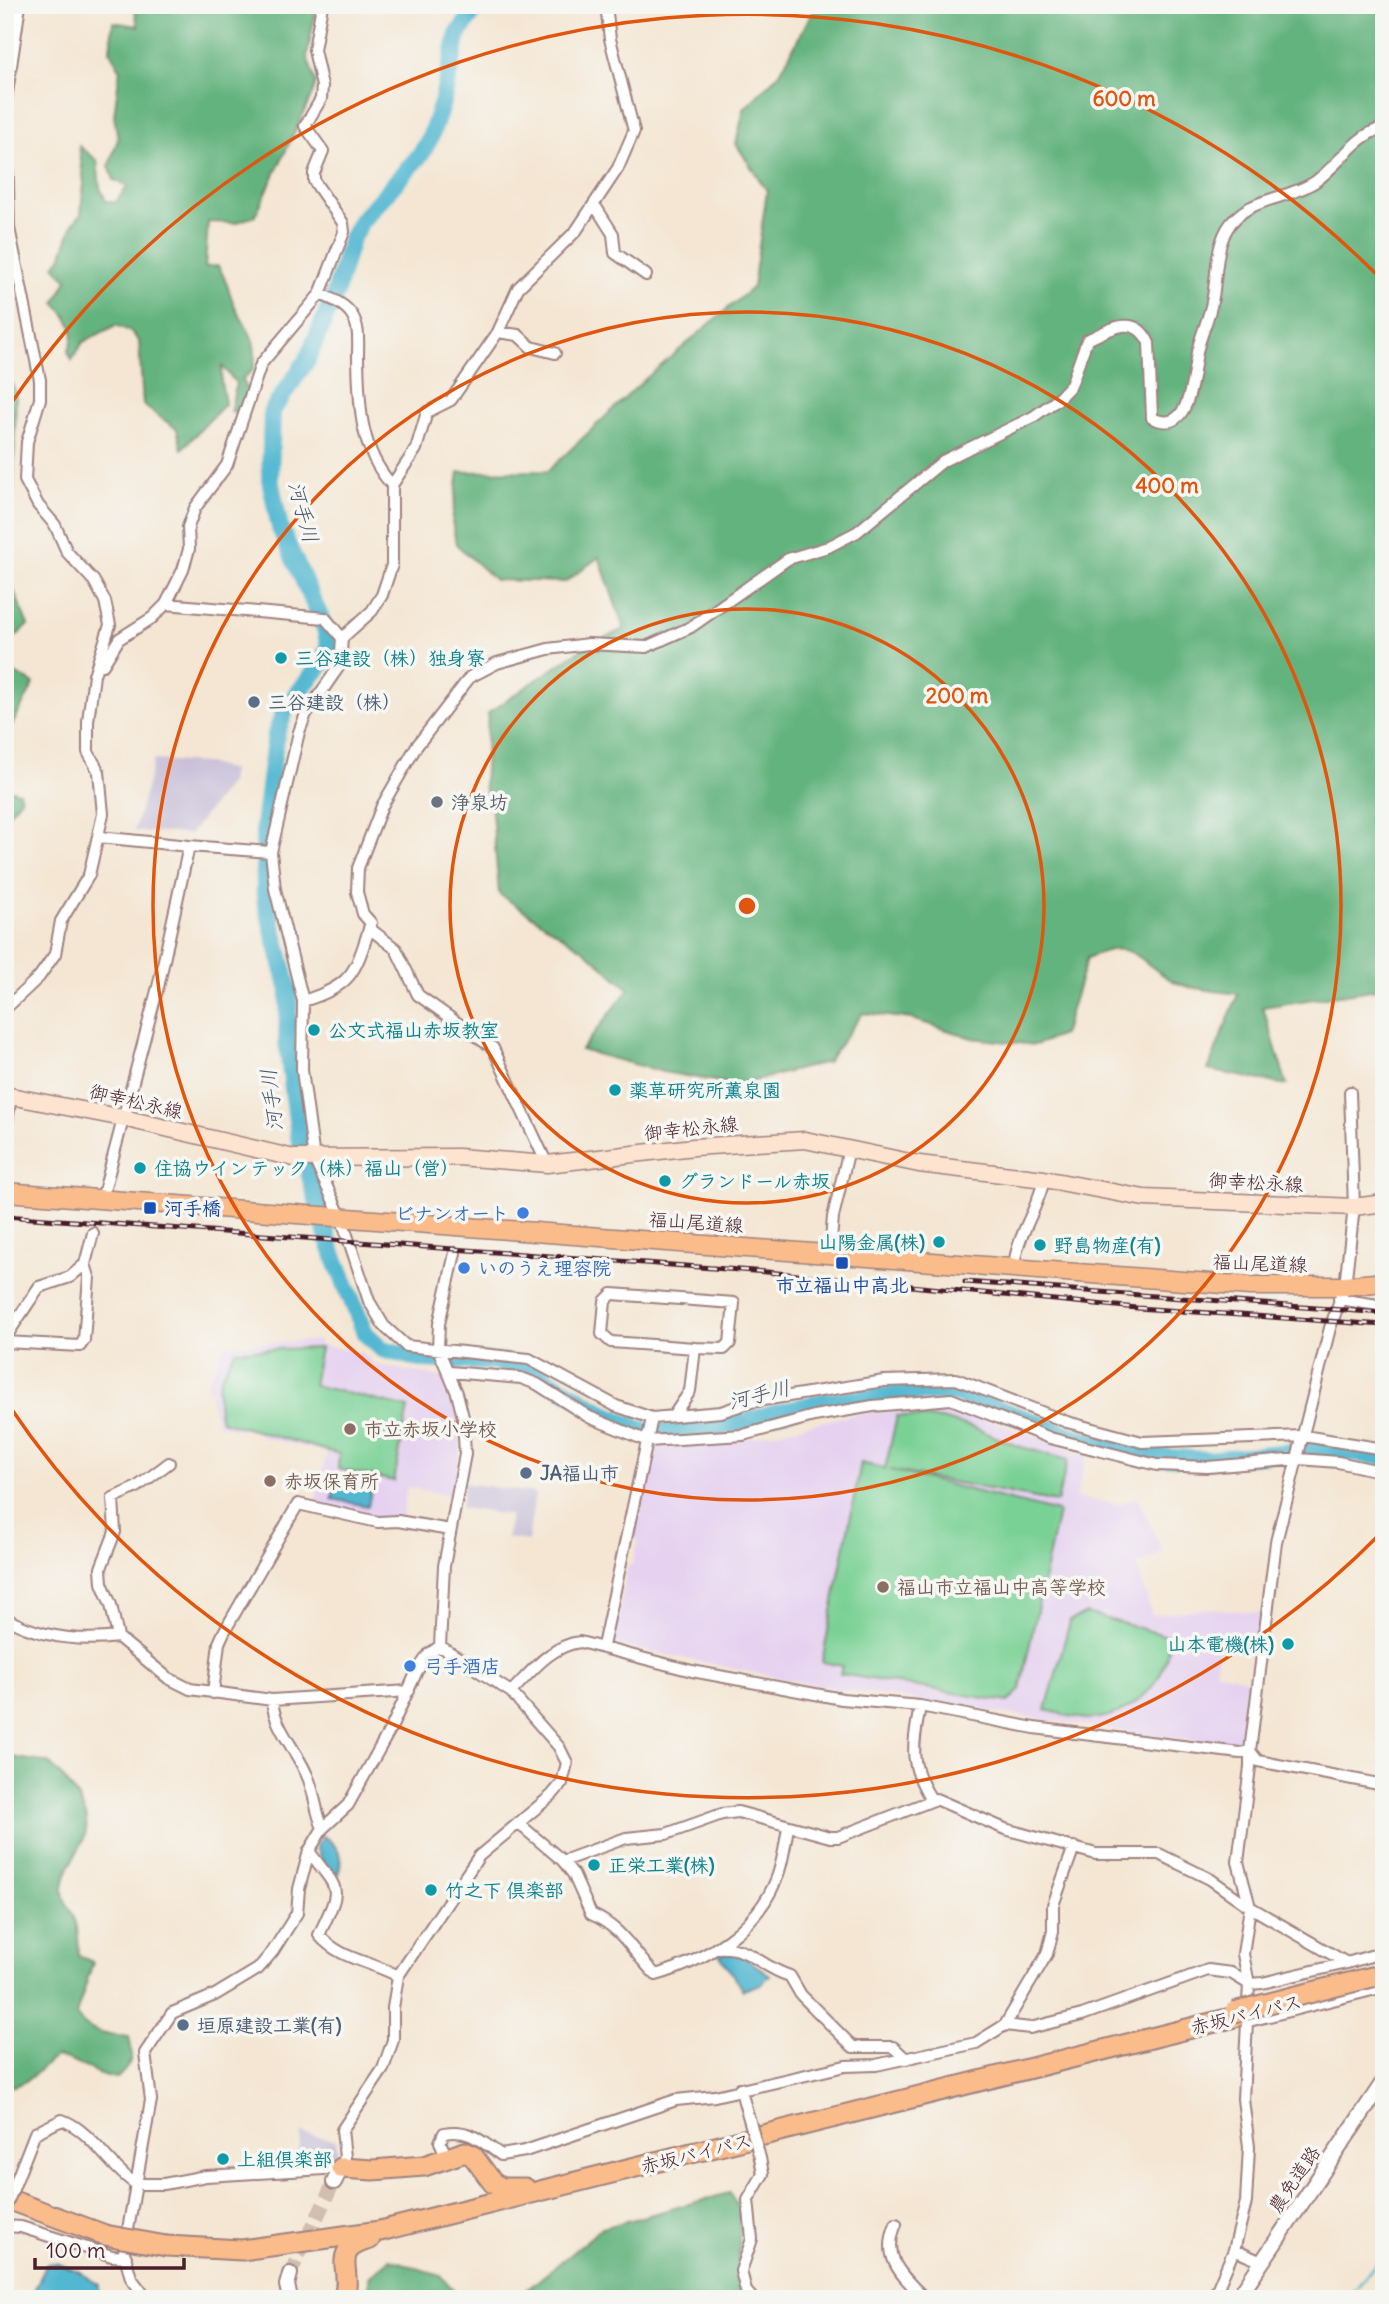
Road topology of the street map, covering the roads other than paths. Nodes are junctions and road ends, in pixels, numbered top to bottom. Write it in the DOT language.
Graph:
graph roads {
  1 [pos="20,5"];
  2 [pos="322,5"];
  3 [pos="605,6"];
  4 [pos="1384,128"];
  5 [pos="7,150"];
  6 [pos="594,204"];
  7 [pos="646,275"];
  8 [pos="329,298"];
  9 [pos="498,332"];
  10 [pos="555,353"];
  11 [pos="392,485"];
  12 [pos="166,604"];
  13 [pos="342,638"];
  14 [pos="94,675"];
  15 [pos="99,837"];
  16 [pos="189,846"];
  17 [pos="269,852"];
  18 [pos="369,928"];
  19 [pos="303,1001"];
  20 [pos="5,1009"];
  21 [pos="1350,1092"];
  22 [pos="8,1096"];
  23 [pos="123,1118"];
  24 [pos="5,1135"];
  25 [pos="849,1150"];
  26 [pos="307,1159"];
  27 [pos="547,1164"];
  28 [pos="1045,1179"];
  29 [pos="5,1192"];
  30 [pos="102,1199"];
  31 [pos="1384,1203"];
  32 [pos="1354,1207"];
  33 [pos="336,1217"];
  34 [pos="93,1233"];
  35 [pos="455,1253"];
  36 [pos="830,1253"];
  37 [pos="85,1264"];
  38 [pos="1014,1268"];
  39 [pos="1384,1282"];
  40 [pos="1342,1292"];
  41 [pos="1384,1306"];
  42 [pos="5,1340"];
  43 [pos="695,1348"];
  44 [pos="439,1351"];
  45 [pos="448,1370"];
  46 [pos="674,1415"];
  47 [pos="652,1420"];
  48 [pos="1304,1438"];
  49 [pos="649,1439"];
  50 [pos="1384,1449"];
  51 [pos="1299,1457"];
  52 [pos="169,1463"];
  53 [pos="1384,1472"];
  54 [pos="450,1530"];
  55 [pos="5,1618"];
  56 [pos="118,1637"];
  57 [pos="440,1646"];
  58 [pos="603,1646"];
  59 [pos="409,1691"];
  60 [pos="511,1692"];
  61 [pos="213,1693"];
  62 [pos="272,1700"];
  63 [pos="920,1706"];
  64 [pos="1250,1751"];
  65 [pos="1384,1785"];
  66 [pos="931,1799"];
  67 [pos="518,1823"];
  68 [pos="788,1827"];
  69 [pos="323,1828"];
  70 [pos="1074,1847"];
  71 [pos="309,1851"];
  72 [pos="563,1861"];
  73 [pos="1250,1907"];
  74 [pos="718,1948"];
  75 [pos="1384,1952"];
  76 [pos="1347,1963"];
  77 [pos="1384,1974"];
  78 [pos="398,1976"];
  79 [pos="1384,1980"];
  80 [pos="1249,1984"];
  81 [pos="1384,1987"];
  82 [pos="1239,2017"];
  83 [pos="1005,2025"];
  84 [pos="906,2059"];
  85 [pos="1384,2081"];
  86 [pos="740,2088"];
  87 [pos="447,2157"];
  88 [pos="479,2161"];
  89 [pos="337,2175"];
  90 [pos="136,2184"];
  91 [pos="533,2188"];
  92 [pos="492,2204"];
  93 [pos="5,2209"];
  94 [pos="380,2224"];
  95 [pos="896,2224"];
  96 [pos="6,2225"];
  97 [pos="106,2231"];
  98 [pos="167,2242"];
  99 [pos="296,2245"];
  100 [pos="1234,2250"];
  101 [pos="126,2257"];
  102 [pos="1262,2262"];
  103 [pos="343,2263"];
  104 [pos="290,2273"];
  105 [pos="146,2299"];
  106 [pos="290,2299"];
  107 [pos="343,2299"];
  108 [pos="752,2299"];
  109 [pos="925,2299"];
  110 [pos="1213,2299"];
  111 [pos="1237,2299"];
  1 -- 5 [label="street"];
  2 -- 8 [label="street"];
  3 -- 6 [label="street"];
  4 -- 18 [label="street"];
  5 -- 14 [label="street"];
  6 -- 7 [label="street"];
  6 -- 9 [label="street"];
  8 -- 11 [label="street"];
  8 -- 12 [label="street"];
  9 -- 10 [label="street"];
  9 -- 11 [label="street"];
  11 -- 13 [label="street"];
  12 -- 13 [label="street"];
  12 -- 14 [label="street"];
  13 -- 17 [label="street"];
  14 -- 15 [label="street"];
  15 -- 16 [label="street"];
  15 -- 20 [label="street"];
  16 -- 17 [label="street"];
  16 -- 23 [label="street"];
  17 -- 19 [label="street"];
  18 -- 19 [label="street"];
  18 -- 27 [label="street"];
  19 -- 26 [label="street"];
  21 -- 32 [label="street"];
  22 -- 23 [label="main road, 御幸松永線"];
  22 -- 24 [label="street"];
  23 -- 26 [label="main road, 御幸松永線"];
  23 -- 30 [label="street"];
  25 -- 27 [label="main road, 御幸松永線"];
  25 -- 28 [label="main road, 御幸松永線"];
  25 -- 36 [label="street"];
  26 -- 27 [label="main road, 御幸松永線"];
  26 -- 33 [label="street"];
  28 -- 32 [label="main road, 御幸松永線"];
  28 -- 38 [label="street"];
  29 -- 30 [label="main road, 福山尾道線"];
  30 -- 33 [label="main road, 福山尾道線"];
  31 -- 32 [label="main road, 御幸松永線"];
  32 -- 40 [label="street"];
  33 -- 36 [label="main road, 福山尾道線"];
  33 -- 44 [label="street"];
  34 -- 37 [label="street"];
  35 -- 44 [label="street"];
  36 -- 38 [label="main road, 福山尾道線"];
  37 -- 42 [label="street"];
  37 -- 42 [label="street"];
  38 -- 40 [label="main road, 福山尾道線"];
  39 -- 40 [label="main road, 福山尾道線"];
  40 -- 41 [label="street"];
  40 -- 48 [label="street"];
  43 -- 43 [label="street"];
  43 -- 46 [label="street"];
  44 -- 45 [label="street"];
  44 -- 47 [label="street"];
  45 -- 49 [label="street"];
  45 -- 54 [label="street"];
  46 -- 47 [label="street"];
  46 -- 48 [label="street"];
  47 -- 49 [label="street"];
  48 -- 50 [label="street"];
  48 -- 51 [label="street"];
  49 -- 51 [label="street"];
  49 -- 58 [label="street"];
  51 -- 53 [label="street"];
  51 -- 64 [label="street"];
  52 -- 56 [label="street"];
  54 -- 57 [label="street"];
  54 -- 61 [label="street"];
  55 -- 56 [label="street"];
  56 -- 61 [label="street"];
  57 -- 59 [label="street"];
  57 -- 60 [label="street"];
  58 -- 60 [label="street"];
  58 -- 63 [label="street"];
  59 -- 62 [label="street"];
  59 -- 69 [label="street"];
  60 -- 67 [label="street"];
  61 -- 62 [label="street"];
  62 -- 69 [label="street"];
  63 -- 64 [label="street"];
  63 -- 66 [label="street"];
  64 -- 65 [label="street"];
  64 -- 73 [label="street"];
  66 -- 68 [label="street"];
  66 -- 70 [label="street"];
  67 -- 72 [label="street"];
  67 -- 78 [label="street"];
  68 -- 72 [label="street"];
  68 -- 74 [label="street"];
  69 -- 71 [label="street"];
  70 -- 73 [label="street"];
  70 -- 83 [label="street"];
  71 -- 78 [label="street"];
  71 -- 90 [label="street"];
  72 -- 74 [label="street"];
  73 -- 76 [label="street"];
  73 -- 80 [label="street"];
  74 -- 84 [label="street"];
  75 -- 76 [label="street"];
  76 -- 80 [label="street"];
  77 -- 82 [label="highway, 赤坂バイパス, bridge"];
  78 -- 89 [label="street"];
  79 -- 82 [label="highway, 赤坂バイパス, bridge"];
  80 -- 82 [label="street"];
  80 -- 83 [label="street"];
  81 -- 82 [label="street"];
  82 -- 91 [label="highway, 赤坂バイパス"];
  82 -- 92 [label="highway, 赤坂バイパス"];
  82 -- 100 [label="street"];
  83 -- 84 [label="street"];
  84 -- 86 [label="street"];
  85 -- 102 [label="street, 農免道路"];
  86 -- 87 [label="street"];
  86 -- 108 [label="street, bridge"];
  87 -- 88 [label="highway"];
  87 -- 89 [label="highway"];
  88 -- 91 [label="highway"];
  88 -- 94 [label="highway"];
  89 -- 90 [label="street"];
  90 -- 93 [label="street, bridge"];
  90 -- 101 [label="street"];
  91 -- 94 [label="highway, 赤坂バイパス"];
  92 -- 99 [label="highway, 赤坂バイパス"];
  92 -- 103 [label="highway"];
  94 -- 98 [label="highway, 赤坂バイパス"];
  95 -- 109 [label="street"];
  96 -- 101 [label="street"];
  97 -- 98 [label="highway, 赤坂バイパス"];
  98 -- 99 [label="highway, 赤坂バイパス"];
  99 -- 103 [label="highway"];
  100 -- 102 [label="street"];
  100 -- 110 [label="street"];
  101 -- 105 [label="street"];
  102 -- 111 [label="street, 農免道路"];
  103 -- 107 [label="highway"];
  104 -- 106 [label="street"];
}
